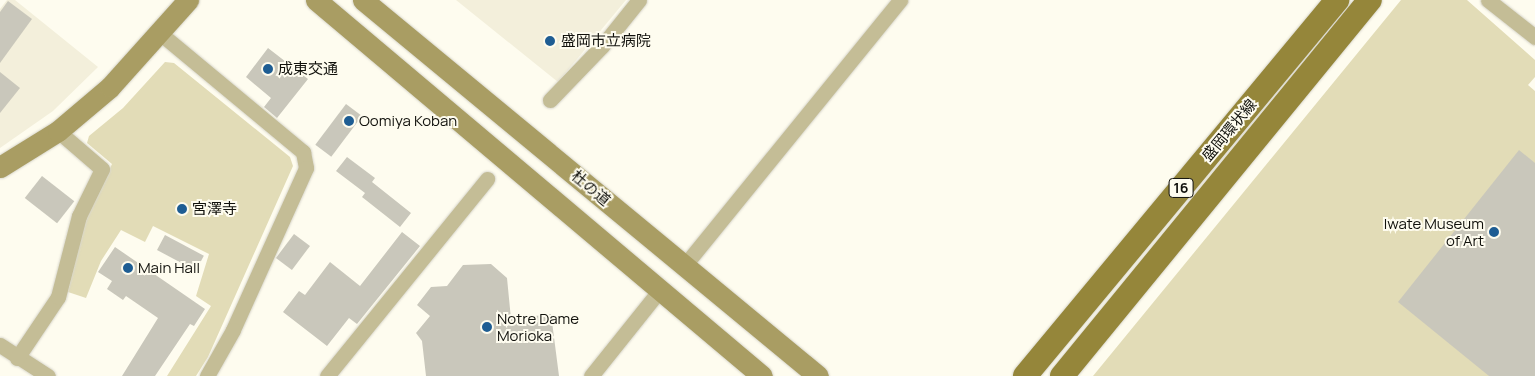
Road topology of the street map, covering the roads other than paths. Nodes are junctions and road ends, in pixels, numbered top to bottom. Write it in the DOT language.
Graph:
graph roads {
  1 [pos="188,0"];
  2 [pos="316,0"];
  3 [pos="363,0"];
  4 [pos="640,0"];
  5 [pos="900,0"];
  6 [pos="1337,0"];
  7 [pos="1370,0"];
  8 [pos="1488,0"];
  9 [pos="161,34"];
  10 [pos="1535,37"];
  11 [pos="550,100"];
  12 [pos="58,131"];
  13 [pos="0,167"];
  14 [pos="487,179"];
  15 [pos="684,266"];
  16 [pos="659,291"];
  17 [pos="0,345"];
  18 [pos="17,358"];
  19 [pos="48,376"];
  20 [pos="207,376"];
  21 [pos="327,376"];
  22 [pos="591,376"];
  23 [pos="762,376"];
  24 [pos="818,376"];
  25 [pos="1025,376"];
  26 [pos="1062,376"];
  1 -- 9 [label="main road"];
  2 -- 16 [label="main road"];
  3 -- 15 [label="main road, 杜の道"];
  4 -- 11 [label="street"];
  5 -- 15 [label="street"];
  6 -- 25 [label="main road, 盛岡環状線 / 16"];
  7 -- 26 [label="main road, 盛岡環状線 / 16"];
  8 -- 10 [label="street"];
  9 -- 12 [label="main road"];
  9 -- 20 [label="street"];
  12 -- 13 [label="main road"];
  12 -- 18 [label="street"];
  14 -- 21 [label="street"];
  15 -- 24 [label="main road, 杜の道"];
  16 -- 22 [label="street"];
  16 -- 23 [label="main road"];
  17 -- 18 [label="street"];
  18 -- 19 [label="street"];
}
